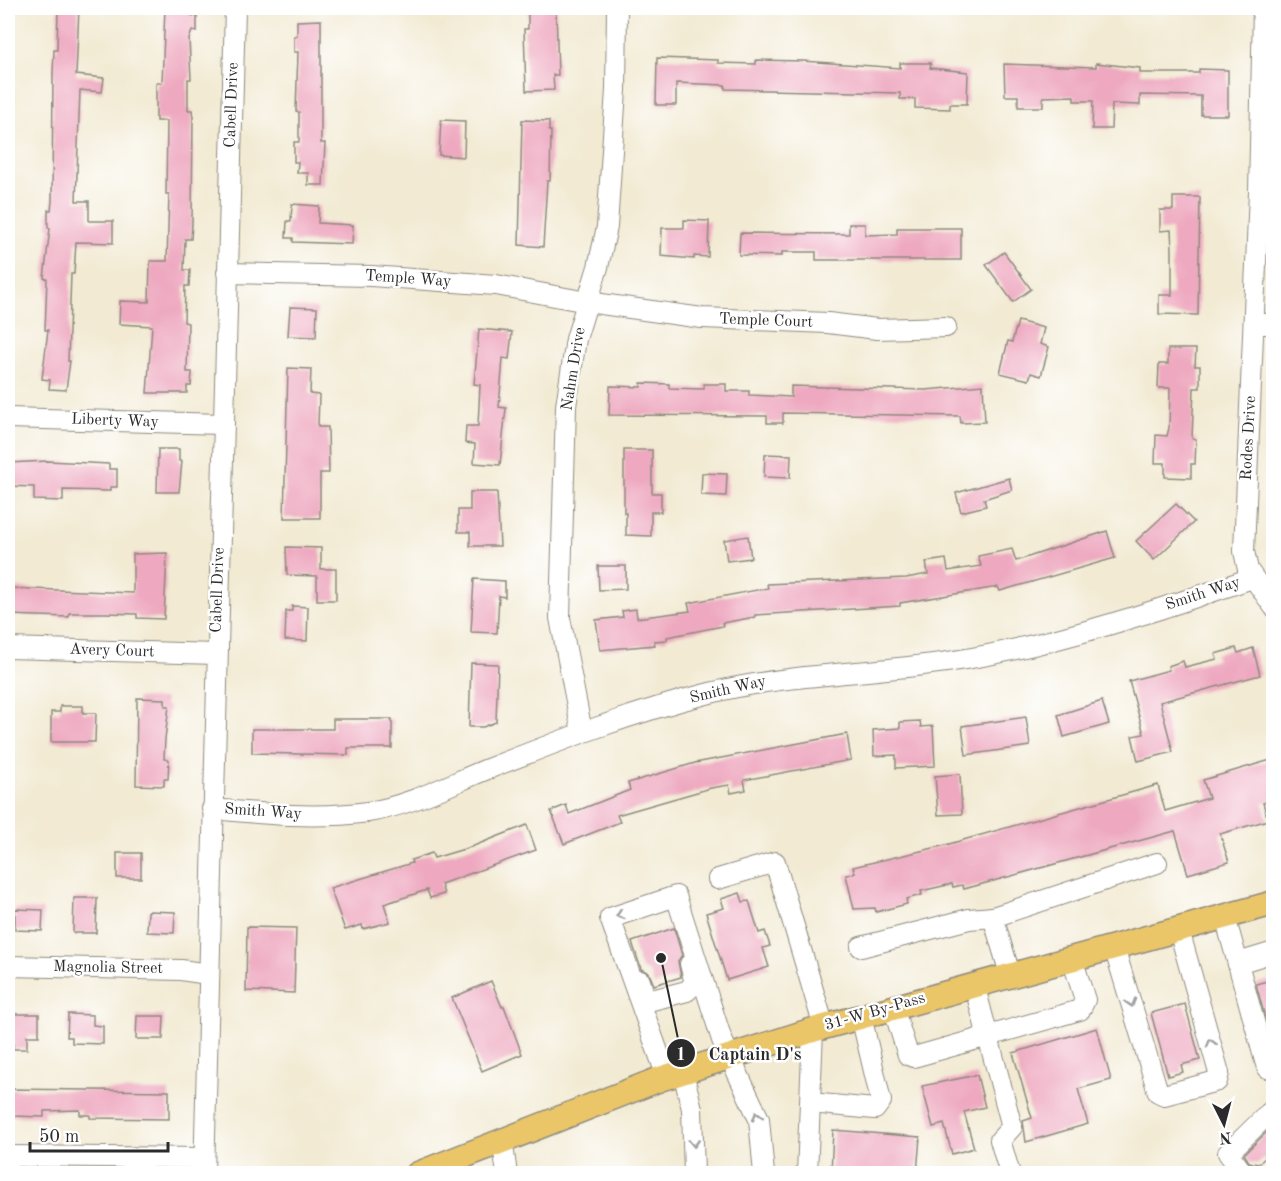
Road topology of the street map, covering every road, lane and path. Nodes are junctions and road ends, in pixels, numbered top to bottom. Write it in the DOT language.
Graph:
graph roads {
  1 [pos="235,8"];
  2 [pos="617,8"];
  3 [pos="1263,8"];
  4 [pos="227,273"];
  5 [pos="586,302"];
  6 [pos="1254,324"];
  7 [pos="1274,324"];
  8 [pos="946,327"];
  9 [pos="8,418"];
  10 [pos="222,424"];
  11 [pos="1251,578"];
  12 [pos="1274,607"];
  13 [pos="8,648"];
  14 [pos="216,654"];
  15 [pos="582,732"];
  16 [pos="212,809"];
  17 [pos="1157,863"];
  18 [pos="718,879"];
  19 [pos="1274,903"];
  20 [pos="993,917"];
  21 [pos="1225,917"];
  22 [pos="686,923"];
  23 [pos="1179,930"];
  24 [pos="616,935"];
  25 [pos="861,947"];
  26 [pos="1114,947"];
  27 [pos="1274,952"];
  28 [pos="1072,958"];
  29 [pos="1238,963"];
  30 [pos="8,966"];
  31 [pos="208,974"];
  32 [pos="1010,974"];
  33 [pos="974,984"];
  34 [pos="893,1007"];
  35 [pos="861,1016"];
  36 [pos="818,1028"];
  37 [pos="988,1035"];
  38 [pos="729,1057"];
  39 [pos="1270,1067"];
  40 [pos="675,1074"];
  41 [pos="810,1102"];
  42 [pos="1274,1113"];
  43 [pos="502,1139"];
  44 [pos="8,1156"];
  45 [pos="204,1166"];
  46 [pos="418,1173"];
  47 [pos="507,1173"];
  48 [pos="694,1173"];
  49 [pos="764,1173"];
  50 [pos="807,1173"];
  51 [pos="1010,1173"];
  52 [pos="1253,1173"];
  1 -- 4 [label="street, Cabell Drive"];
  2 -- 5 [label="street, Nahm Drive"];
  3 -- 6 [label="street, Rodes Drive"];
  4 -- 5 [label="street, Temple Way"];
  4 -- 10 [label="street, Cabell Drive"];
  5 -- 8 [label="street, Temple Court"];
  5 -- 15 [label="street, Nahm Drive"];
  6 -- 7 [label="street"];
  6 -- 11 [label="street, Rodes Drive"];
  9 -- 10 [label="street, Liberty Way"];
  10 -- 14 [label="street, Cabell Drive"];
  11 -- 12 [label="street, Rodes Drive"];
  11 -- 15 [label="street, Smith Way"];
  13 -- 14 [label="street, Avery Court"];
  14 -- 16 [label="street, Cabell Drive"];
  15 -- 16 [label="street, Smith Way"];
  16 -- 31 [label="street, Cabell Drive"];
  17 -- 20 [label="street"];
  18 -- 36 [label="street"];
  19 -- 21 [label="main road, 31-W By-Pass"];
  20 -- 25 [label="street"];
  20 -- 32 [label="street"];
  21 -- 23 [label="main road, 31-W By-Pass"];
  21 -- 29 [label="street"];
  22 -- 24 [label="street, one-way"];
  22 -- 24 [label="street"];
  22 -- 38 [label="street"];
  23 -- 26 [label="main road, 31-W By-Pass"];
  26 -- 23 [label="street, one-way"];
  24 -- 40 [label="street"];
  26 -- 28 [label="main road, 31-W By-Pass"];
  27 -- 29 [label="street"];
  28 -- 32 [label="main road, 31-W By-Pass"];
  28 -- 37 [label="street"];
  29 -- 39 [label="street"];
  30 -- 31 [label="street, Magnolia Street"];
  31 -- 45 [label="street, Cabell Drive"];
  32 -- 33 [label="main road, 31-W By-Pass"];
  33 -- 34 [label="main road, 31-W By-Pass"];
  33 -- 37 [label="street"];
  34 -- 35 [label="main road, 31-W By-Pass"];
  34 -- 37 [label="street"];
  35 -- 36 [label="main road, 31-W By-Pass"];
  35 -- 41 [label="street"];
  36 -- 38 [label="main road, 31-W By-Pass"];
  36 -- 41 [label="street"];
  37 -- 51 [label="street"];
  38 -- 40 [label="main road, 31-W By-Pass"];
  49 -- 38 [label="street, one-way"];
  40 -- 43 [label="main road, 31-W By-Pass"];
  40 -- 48 [label="street, one-way"];
  41 -- 50 [label="street"];
  42 -- 52 [label="street"];
  43 -- 46 [label="main road, 31-W By-Pass"];
  43 -- 47 [label="street"];
  44 -- 45 [label="street"];
}
